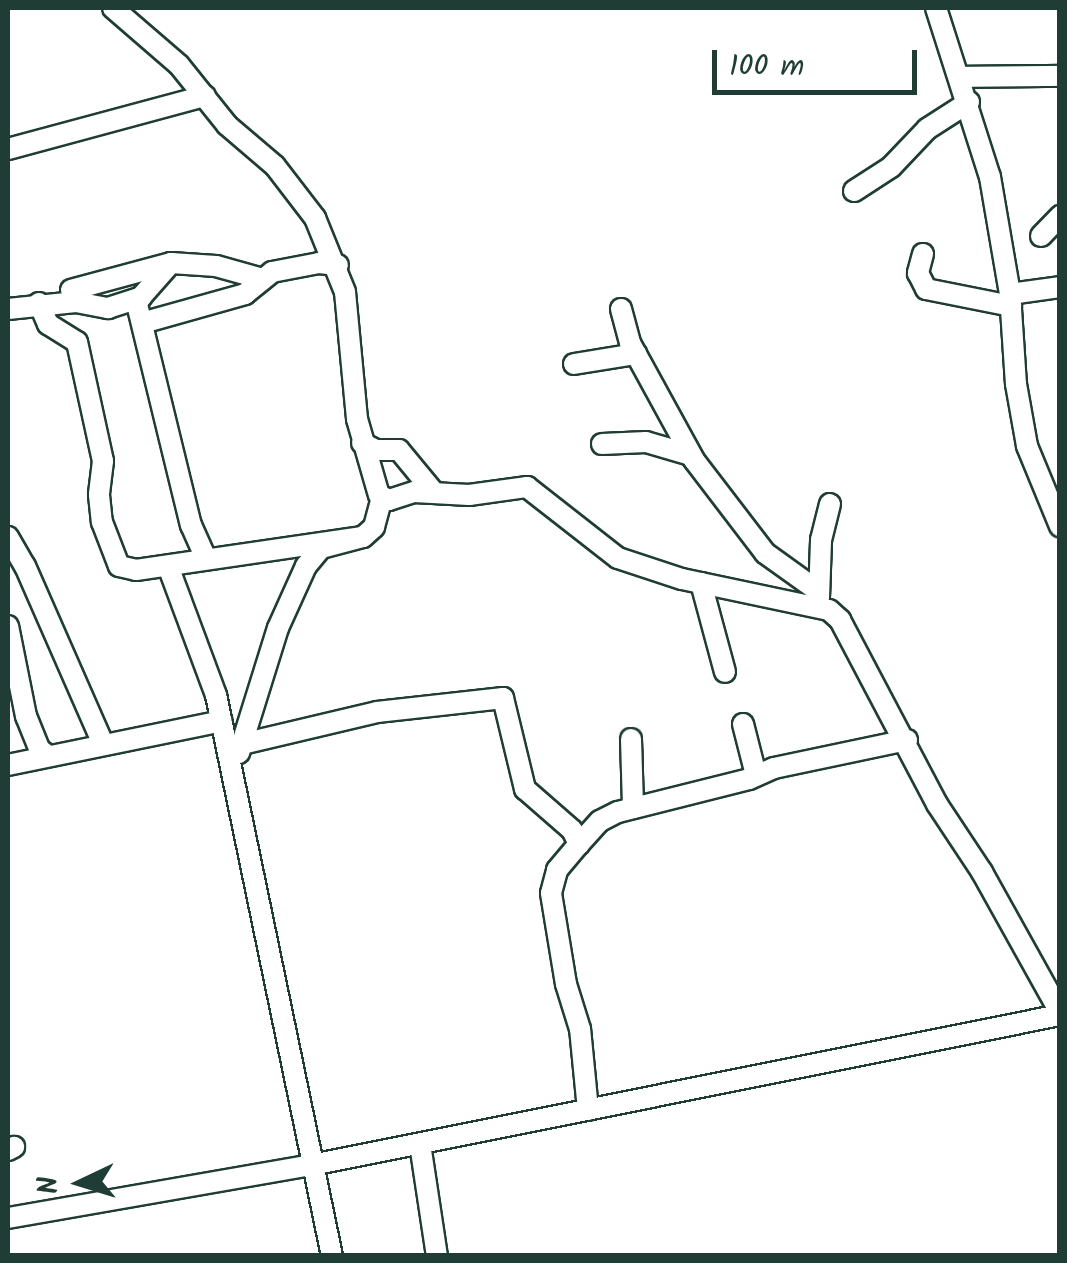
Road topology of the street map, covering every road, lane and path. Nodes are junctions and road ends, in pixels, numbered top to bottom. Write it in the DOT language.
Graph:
graph roads {
  1 [pos="112,8"];
  2 [pos="936,8"];
  3 [pos="1060,76"];
  4 [pos="960,77"];
  5 [pos="205,96"];
  6 [pos="969,102"];
  7 [pos="8,150"];
  8 [pos="854,192"];
  9 [pos="1060,216"];
  10 [pos="1041,236"];
  11 [pos="923,254"];
  12 [pos="170,263"];
  13 [pos="338,265"];
  14 [pos="263,279"];
  15 [pos="1060,287"];
  16 [pos="70,290"];
  17 [pos="136,300"];
  18 [pos="1010,300"];
  19 [pos="39,303"];
  20 [pos="8,308"];
  21 [pos="620,309"];
  22 [pos="142,323"];
  23 [pos="636,354"];
  24 [pos="574,364"];
  25 [pos="362,443"];
  26 [pos="602,444"];
  27 [pos="692,456"];
  28 [pos="432,490"];
  29 [pos="382,498"];
  30 [pos="830,504"];
  31 [pos="1060,526"];
  32 [pos="364,537"];
  33 [pos="8,538"];
  34 [pos="206,558"];
  35 [pos="168,566"];
  36 [pos="701,583"];
  37 [pos="819,598"];
  38 [pos="8,626"];
  39 [pos="725,672"];
  40 [pos="222,721"];
  41 [pos="743,724"];
  42 [pos="631,740"];
  43 [pos="906,740"];
  44 [pos="103,744"];
  45 [pos="242,744"];
  46 [pos="47,756"];
  47 [pos="8,765"];
  48 [pos="234,775"];
  49 [pos="756,775"];
  50 [pos="633,808"];
  51 [pos="578,844"];
  52 [pos="1060,1013"];
  53 [pos="588,1110"];
  54 [pos="420,1144"];
  55 [pos="317,1164"];
  56 [pos="8,1217"];
  57 [pos="332,1256"];
  58 [pos="437,1256"];
  1 -- 5 [label="street"];
  2 -- 4 [label="street"];
  3 -- 4 [label="street"];
  4 -- 6 [label="street"];
  5 -- 7 [label="street"];
  5 -- 13 [label="street"];
  6 -- 8 [label="street"];
  6 -- 18 [label="street"];
  9 -- 10 [label="street"];
  11 -- 18 [label="street"];
  12 -- 14 [label="street"];
  12 -- 16 [label="street"];
  12 -- 17 [label="street"];
  13 -- 14 [label="street"];
  13 -- 25 [label="street"];
  14 -- 22 [label="street"];
  15 -- 18 [label="street"];
  17 -- 19 [label="street"];
  17 -- 22 [label="street"];
  18 -- 31 [label="street"];
  19 -- 20 [label="street"];
  19 -- 35 [label="street"];
  21 -- 23 [label="street"];
  22 -- 34 [label="street"];
  23 -- 24 [label="street"];
  23 -- 27 [label="street"];
  25 -- 28 [label="street"];
  25 -- 29 [label="street"];
  26 -- 27 [label="street"];
  27 -- 37 [label="street"];
  28 -- 29 [label="street"];
  28 -- 36 [label="street"];
  29 -- 32 [label="street"];
  30 -- 37 [label="street"];
  32 -- 34 [label="street"];
  32 -- 45 [label="street"];
  33 -- 44 [label="street"];
  34 -- 35 [label="street"];
  35 -- 40 [label="street"];
  36 -- 37 [label="street"];
  36 -- 39 [label="street"];
  37 -- 43 [label="street"];
  38 -- 46 [label="street"];
  40 -- 44 [label="street"];
  40 -- 48 [label="street"];
  41 -- 49 [label="street"];
  42 -- 50 [label="street"];
  43 -- 49 [label="street"];
  43 -- 52 [label="street"];
  44 -- 46 [label="street"];
  45 -- 48 [label="street"];
  45 -- 51 [label="street"];
  46 -- 47 [label="street"];
  48 -- 55 [label="street"];
  49 -- 50 [label="street"];
  50 -- 51 [label="street"];
  51 -- 53 [label="street"];
  52 -- 53 [label="street"];
  53 -- 54 [label="street"];
  54 -- 55 [label="street"];
  54 -- 58 [label="street"];
  55 -- 56 [label="street"];
  55 -- 57 [label="street"];
}
